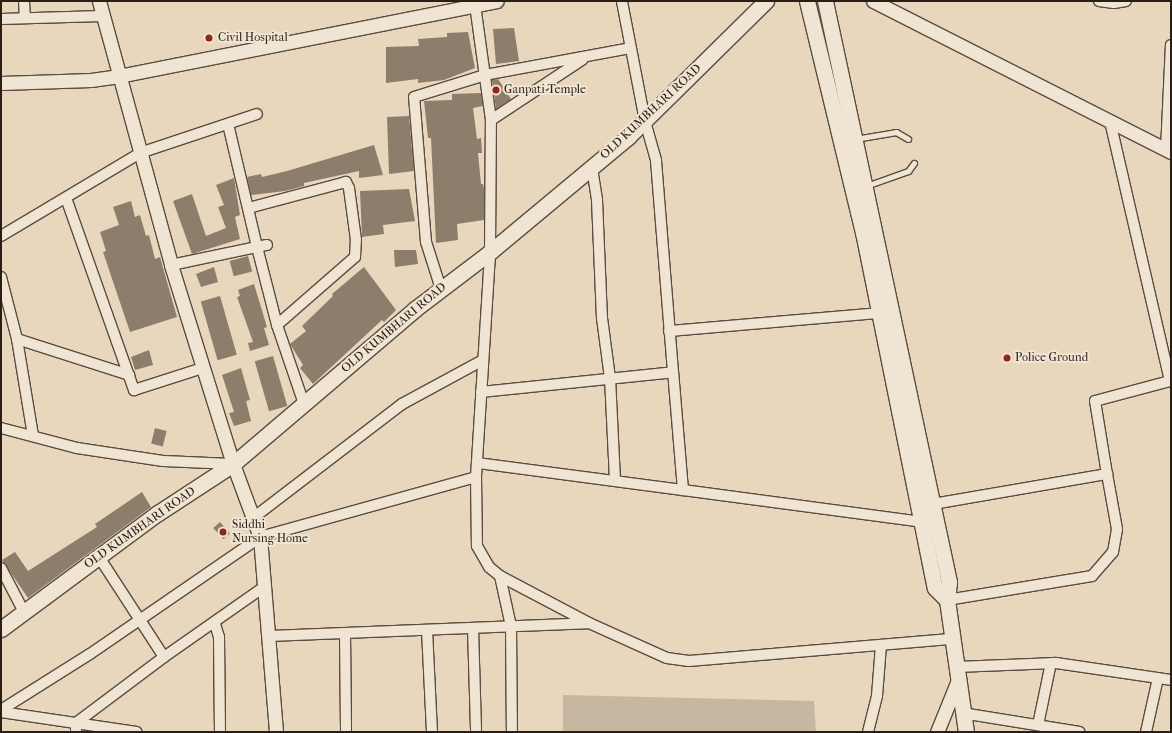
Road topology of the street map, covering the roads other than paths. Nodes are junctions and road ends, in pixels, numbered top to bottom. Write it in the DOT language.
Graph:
graph roads {
  1 [pos="24,1"];
  2 [pos="99,1"];
  3 [pos="497,1"];
  4 [pos="622,1"];
  5 [pos="766,1"];
  6 [pos="807,1"];
  7 [pos="825,1"];
  8 [pos="1099,1"];
  9 [pos="1126,1"];
  10 [pos="879,2"];
  11 [pos="475,5"];
  12 [pos="102,16"];
  13 [pos="25,18"];
  14 [pos="1,19"];
  15 [pos="1171,45"];
  16 [pos="631,48"];
  17 [pos="586,57"];
  18 [pos="485,75"];
  19 [pos="118,76"];
  20 [pos="1,83"];
  21 [pos="256,114"];
  22 [pos="491,120"];
  23 [pos="645,121"];
  24 [pos="1110,122"];
  25 [pos="228,124"];
  26 [pos="854,139"];
  27 [pos="908,139"];
  28 [pos="1168,151"];
  29 [pos="140,153"];
  30 [pos="914,163"];
  31 [pos="592,168"];
  32 [pos="865,187"];
  33 [pos="66,198"];
  34 [pos="248,208"];
  35 [pos="1,236"];
  36 [pos="262,246"];
  37 [pos="490,252"];
  38 [pos="172,265"];
  39 [pos="1,277"];
  40 [pos="440,288"];
  41 [pos="881,314"];
  42 [pos="277,325"];
  43 [pos="670,331"];
  44 [pos="17,339"];
  45 [pos="483,360"];
  46 [pos="204,368"];
  47 [pos="673,372"];
  48 [pos="129,375"];
  49 [pos="610,378"];
  50 [pos="481,392"];
  51 [pos="304,404"];
  52 [pos="1,428"];
  53 [pos="33,436"];
  54 [pos="478,463"];
  55 [pos="233,464"];
  56 [pos="1107,474"];
  57 [pos="476,477"];
  58 [pos="615,480"];
  59 [pos="683,490"];
  60 [pos="933,504"];
  61 [pos="253,518"];
  62 [pos="922,522"];
  63 [pos="260,536"];
  64 [pos="98,557"];
  65 [pos="1,568"];
  66 [pos="500,576"];
  67 [pos="264,587"];
  68 [pos="947,600"];
  69 [pos="24,612"];
  70 [pos="140,620"];
  71 [pos="589,623"];
  72 [pos="215,624"];
  73 [pos="511,626"];
  74 [pos="473,628"];
  75 [pos="1,629"];
  76 [pos="427,630"];
  77 [pos="345,633"];
  78 [pos="268,636"];
  79 [pos="953,639"];
  80 [pos="881,645"];
  81 [pos="164,656"];
  82 [pos="1051,664"];
  83 [pos="957,674"];
  84 [pos="1158,678"];
  85 [pos="1171,680"];
  86 [pos="1,711"];
  87 [pos="962,713"];
  88 [pos="76,728"];
  89 [pos="1044,728"];
  90 [pos="137,732"];
  91 [pos="220,732"];
  92 [pos="276,732"];
  93 [pos="346,732"];
  94 [pos="432,732"];
  95 [pos="476,732"];
  96 [pos="512,732"];
  97 [pos="868,732"];
  98 [pos="937,732"];
  99 [pos="966,732"];
  100 [pos="1079,732"];
  101 [pos="1146,732"];
  1 -- 13 [label="street"];
  2 -- 12 [label="street"];
  3 -- 11 [label="street"];
  4 -- 16 [label="street"];
  5 -- 23 [label="main road, OLD KUMBHARI ROAD"];
  6 -- 41 [label="main road"];
  7 -- 26 [label="main road"];
  8 -- 9 [label="street"];
  10 -- 24 [label="street"];
  11 -- 18 [label="street"];
  11 -- 19 [label="street"];
  12 -- 13 [label="street"];
  12 -- 19 [label="street"];
  13 -- 14 [label="street"];
  15 -- 28 [label="street"];
  16 -- 17 [label="street"];
  16 -- 23 [label="street"];
  17 -- 18 [label="street"];
  17 -- 22 [label="street"];
  18 -- 22 [label="street"];
  18 -- 40 [label="street"];
  19 -- 20 [label="street"];
  19 -- 29 [label="street"];
  21 -- 25 [label="street"];
  22 -- 37 [label="street"];
  23 -- 31 [label="main road, OLD KUMBHARI ROAD"];
  23 -- 43 [label="street"];
  24 -- 28 [label="street"];
  24 -- 56 [label="street"];
  25 -- 29 [label="street"];
  25 -- 34 [label="street"];
  26 -- 27 [label="lane"];
  26 -- 32 [label="main road"];
  29 -- 33 [label="street"];
  29 -- 38 [label="street"];
  30 -- 32 [label="lane"];
  31 -- 37 [label="main road, OLD KUMBHARI ROAD"];
  31 -- 49 [label="street"];
  32 -- 60 [label="main road"];
  33 -- 35 [label="street"];
  33 -- 48 [label="street"];
  34 -- 36 [label="street"];
  34 -- 42 [label="street"];
  36 -- 38 [label="street"];
  36 -- 42 [label="street"];
  37 -- 40 [label="main road, OLD KUMBHARI ROAD"];
  37 -- 45 [label="street"];
  38 -- 46 [label="street"];
  39 -- 44 [label="street"];
  40 -- 51 [label="main road, OLD KUMBHARI ROAD"];
  41 -- 43 [label="street"];
  41 -- 62 [label="main road"];
  42 -- 51 [label="street"];
  43 -- 47 [label="street"];
  44 -- 48 [label="street"];
  44 -- 53 [label="street"];
  45 -- 50 [label="street"];
  45 -- 61 [label="street"];
  46 -- 48 [label="street"];
  46 -- 55 [label="street"];
  47 -- 49 [label="street"];
  47 -- 59 [label="street"];
  49 -- 50 [label="street"];
  49 -- 58 [label="street"];
  50 -- 54 [label="street"];
  51 -- 55 [label="main road, OLD KUMBHARI ROAD"];
  52 -- 53 [label="street"];
  53 -- 55 [label="street"];
  54 -- 57 [label="street"];
  54 -- 58 [label="street"];
  55 -- 61 [label="street"];
  55 -- 64 [label="main road, OLD KUMBHARI ROAD"];
  56 -- 60 [label="street"];
  56 -- 68 [label="street"];
  57 -- 63 [label="street"];
  57 -- 66 [label="street"];
  58 -- 59 [label="street"];
  59 -- 62 [label="street"];
  60 -- 68 [label="main road"];
  61 -- 63 [label="street"];
  62 -- 68 [label="main road"];
  63 -- 67 [label="street"];
  63 -- 70 [label="street"];
  64 -- 69 [label="main road, OLD KUMBHARI ROAD"];
  64 -- 70 [label="street"];
  65 -- 69 [label="street"];
  66 -- 71 [label="street"];
  66 -- 73 [label="street"];
  67 -- 72 [label="street"];
  67 -- 78 [label="street"];
  68 -- 79 [label="main road"];
  69 -- 75 [label="main road, OLD KUMBHARI ROAD"];
  70 -- 81 [label="street"];
  70 -- 86 [label="street"];
  71 -- 73 [label="street"];
  71 -- 80 [label="street"];
  72 -- 81 [label="street"];
  72 -- 91 [label="street"];
  73 -- 74 [label="street"];
  73 -- 96 [label="street"];
  74 -- 76 [label="street"];
  74 -- 95 [label="street"];
  76 -- 77 [label="street"];
  76 -- 94 [label="street"];
  77 -- 78 [label="street"];
  77 -- 93 [label="street"];
  78 -- 92 [label="street"];
  79 -- 80 [label="street"];
  79 -- 83 [label="main road"];
  80 -- 97 [label="street"];
  81 -- 88 [label="street"];
  82 -- 83 [label="street"];
  82 -- 84 [label="street"];
  82 -- 89 [label="street"];
  83 -- 87 [label="main road"];
  83 -- 98 [label="street"];
  84 -- 85 [label="street"];
  84 -- 101 [label="street"];
  86 -- 88 [label="street"];
  87 -- 89 [label="street"];
  87 -- 99 [label="main road"];
  88 -- 90 [label="street"];
  89 -- 100 [label="street"];
}
